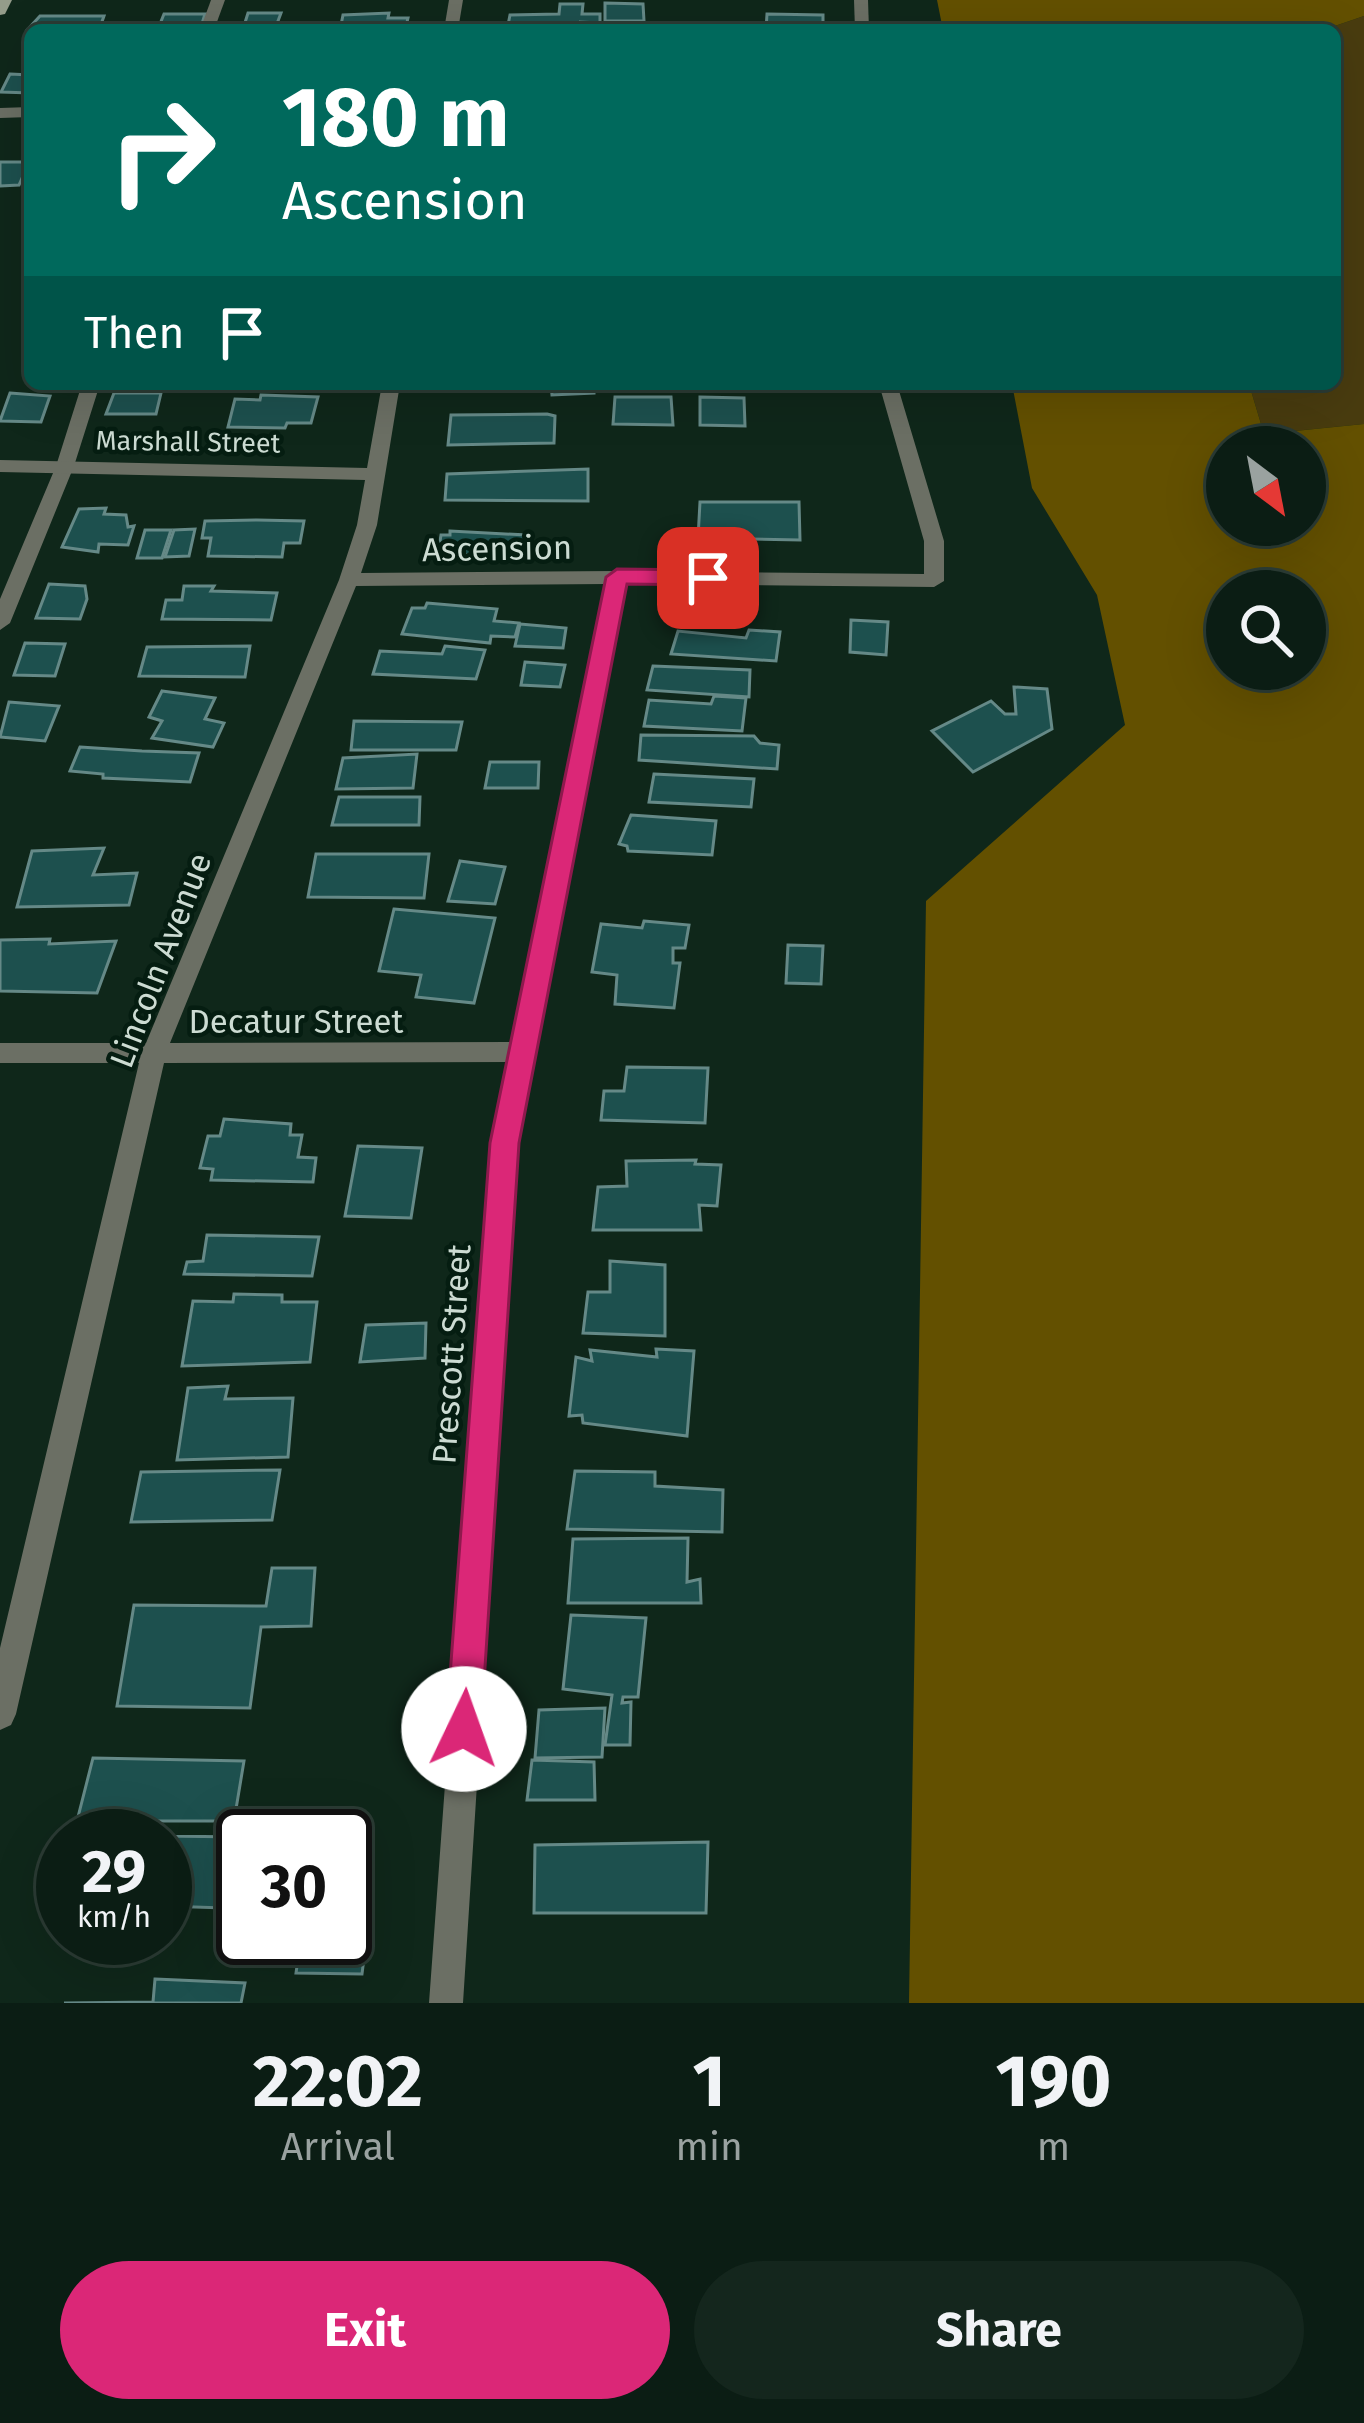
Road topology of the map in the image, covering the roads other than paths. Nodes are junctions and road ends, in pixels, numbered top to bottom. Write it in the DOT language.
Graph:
graph roads {
  1 [pos="5,0"];
  2 [pos="0,11"];
  3 [pos="89,390"];
  4 [pos="390,390"];
  5 [pos="890,390"];
  6 [pos="0,466"];
  7 [pos="65,466"];
  8 [pos="375,474"];
  9 [pos="617,577"];
  10 [pos="350,580"];
  11 [pos="0,623"];
  12 [pos="521,1052"];
  13 [pos="0,1053"];
  14 [pos="153,1055"];
  15 [pos="0,1714"];
  16 [pos="446,2003"];
  1 -- 2 [label="street"];
  3 -- 7 [label="street"];
  4 -- 8 [label="street, Lincoln Avenue"];
  5 -- 9 [label="street, Ascension"];
  6 -- 7 [label="street, Marshall Street"];
  7 -- 8 [label="street, Marshall Street"];
  7 -- 11 [label="street"];
  8 -- 10 [label="street, Lincoln Avenue"];
  9 -- 10 [label="street, Ascension"];
  9 -- 12 [label="street, Prescott Street"];
  10 -- 14 [label="street, Lincoln Avenue"];
  12 -- 14 [label="street, Decatur Street"];
  12 -- 16 [label="street, Prescott Street"];
  13 -- 14 [label="street, Decatur Street"];
  14 -- 15 [label="street, Lincoln Avenue"];
}
